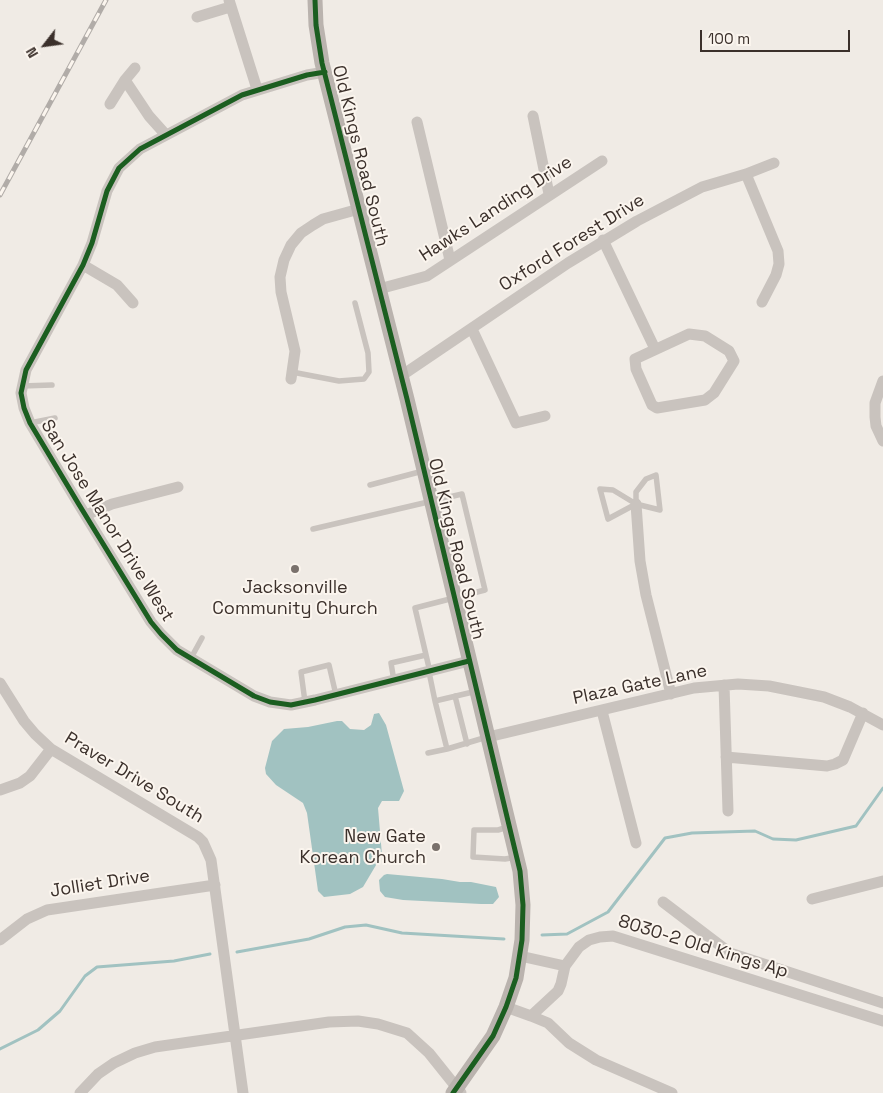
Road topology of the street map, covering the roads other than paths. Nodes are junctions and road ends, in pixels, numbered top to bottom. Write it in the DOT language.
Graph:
graph roads {
  1 [pos="315,0"];
  2 [pos="230,3"];
  3 [pos="197,17"];
  4 [pos="135,68"];
  5 [pos="325,72"];
  6 [pos="125,80"];
  7 [pos="257,89"];
  8 [pos="110,104"];
  9 [pos="533,116"];
  10 [pos="417,122"];
  11 [pos="166,135"];
  12 [pos="602,161"];
  13 [pos="774,163"];
  14 [pos="746,174"];
  15 [pos="549,194"];
  16 [pos="359,210"];
  17 [pos="603,240"];
  18 [pos="450,260"];
  19 [pos="83,265"];
  20 [pos="379,289"];
  21 [pos="762,302"];
  22 [pos="133,303"];
  23 [pos="355,304"];
  24 [pos="472,329"];
  25 [pos="655,349"];
  26 [pos="292,376"];
  27 [pos="400,376"];
  28 [pos="883,381"];
  29 [pos="52,385"];
  30 [pos="22,386"];
  31 [pos="545,416"];
  32 [pos="55,418"];
  33 [pos="29,420"];
  34 [pos="883,441"];
  35 [pos="423,472"];
  36 [pos="370,485"];
  37 [pos="178,487"];
  38 [pos="431,502"];
  39 [pos="636,504"];
  40 [pos="86,515"];
  41 [pos="313,529"];
  42 [pos="454,598"];
  43 [pos="202,638"];
  44 [pos="426,655"];
  45 [pos="191,658"];
  46 [pos="469,661"];
  47 [pos="429,672"];
  48 [pos="394,681"];
  49 [pos="0,683"];
  50 [pos="724,685"];
  51 [pos="477,691"];
  52 [pos="671,694"];
  53 [pos="336,695"];
  54 [pos="455,696"];
  55 [pos="435,701"];
  56 [pos="305,702"];
  57 [pos="602,711"];
  58 [pos="863,713"];
  59 [pos="883,725"];
  60 [pos="488,737"];
  61 [pos="467,744"];
  62 [pos="447,748"];
  63 [pos="51,749"];
  64 [pos="428,753"];
  65 [pos="726,757"];
  66 [pos="0,790"];
  67 [pos="728,811"];
  68 [pos="510,826"];
  69 [pos="636,843"];
  70 [pos="517,857"];
  71 [pos="883,881"];
  72 [pos="215,885"];
  73 [pos="812,899"];
  74 [pos="663,902"];
  75 [pos="0,940"];
  76 [pos="520,956"];
  77 [pos="565,966"];
  78 [pos="883,1004"];
  79 [pos="506,1007"];
  80 [pos="531,1016"];
  81 [pos="883,1021"];
  82 [pos="236,1036"];
  83 [pos="457,1091"];
  84 [pos="80,1093"];
  85 [pos="243,1093"];
  86 [pos="672,1093"];
  1 -- 5 [label="street, Old Kings Road South"];
  2 -- 3 [label="street"];
  2 -- 7 [label="street"];
  4 -- 6 [label="street"];
  5 -- 7 [label="street"];
  5 -- 16 [label="street, Old Kings Road South"];
  6 -- 8 [label="street"];
  6 -- 11 [label="street"];
  7 -- 11 [label="street"];
  9 -- 15 [label="street"];
  10 -- 18 [label="street"];
  11 -- 19 [label="street"];
  12 -- 15 [label="street, Hawks Landing Drive"];
  13 -- 14 [label="street, Oxford Forest Drive"];
  14 -- 17 [label="street, Oxford Forest Drive"];
  14 -- 21 [label="street"];
  15 -- 18 [label="street, Hawks Landing Drive"];
  16 -- 20 [label="street, Old Kings Road South"];
  16 -- 26 [label="street"];
  17 -- 24 [label="street, Oxford Forest Drive"];
  17 -- 25 [label="street"];
  18 -- 20 [label="street, Hawks Landing Drive"];
  19 -- 22 [label="street"];
  19 -- 30 [label="street"];
  20 -- 27 [label="street, Old Kings Road South"];
  23 -- 26 [label="lane"];
  24 -- 27 [label="street, Oxford Forest Drive"];
  24 -- 31 [label="street"];
  25 -- 25 [label="street"];
  27 -- 35 [label="street, Old Kings Road South"];
  28 -- 34 [label="street"];
  29 -- 30 [label="lane"];
  30 -- 33 [label="street, San Jose Manor Drive West"];
  32 -- 33 [label="lane"];
  33 -- 40 [label="street, San Jose Manor Drive West"];
  35 -- 36 [label="lane"];
  35 -- 38 [label="street, Old Kings Road South"];
  37 -- 40 [label="street"];
  38 -- 41 [label="lane"];
  38 -- 42 [label="street, Old Kings Road South"];
  38 -- 42 [label="lane"];
  39 -- 39 [label="lane"];
  39 -- 39 [label="lane"];
  39 -- 52 [label="street"];
  40 -- 45 [label="street, San Jose Manor Drive West"];
  42 -- 44 [label="lane"];
  42 -- 46 [label="street, Old Kings Road South"];
  43 -- 45 [label="lane"];
  44 -- 47 [label="lane"];
  44 -- 48 [label="lane"];
  45 -- 56 [label="street, San Jose Manor Drive West"];
  46 -- 47 [label="street, San Jose Manor Drive West"];
  46 -- 51 [label="street, Old Kings Road South"];
  47 -- 48 [label="street, San Jose Manor Drive West"];
  47 -- 55 [label="lane"];
  48 -- 53 [label="street, San Jose Manor Drive West"];
  49 -- 63 [label="street, Praver Drive South"];
  50 -- 52 [label="street, Plaza Gate Lane"];
  50 -- 58 [label="street, Plaza Gate Lane"];
  50 -- 65 [label="street"];
  51 -- 54 [label="lane"];
  51 -- 60 [label="street, Old Kings Road South"];
  52 -- 57 [label="street, Plaza Gate Lane"];
  53 -- 56 [label="street, San Jose Manor Drive West"];
  53 -- 56 [label="lane"];
  54 -- 55 [label="lane"];
  54 -- 61 [label="lane"];
  55 -- 62 [label="lane"];
  57 -- 60 [label="street, Plaza Gate Lane"];
  57 -- 69 [label="street"];
  58 -- 59 [label="street, Plaza Gate Lane"];
  58 -- 65 [label="street"];
  60 -- 61 [label="lane"];
  60 -- 68 [label="street, Old Kings Road South"];
  61 -- 62 [label="lane"];
  62 -- 64 [label="lane"];
  63 -- 66 [label="street"];
  63 -- 72 [label="street, Praver Drive South"];
  65 -- 67 [label="street"];
  68 -- 70 [label="street, Old Kings Road South"];
  68 -- 70 [label="lane"];
  70 -- 76 [label="street, Old Kings Road South"];
  71 -- 73 [label="street"];
  72 -- 75 [label="street, Jolliet Drive"];
  72 -- 82 [label="street, Praver Drive South"];
  74 -- 78 [label="street"];
  76 -- 77 [label="street"];
  76 -- 79 [label="street, Old Kings Road South"];
  77 -- 80 [label="street, 8030-2 Old Kings Ap"];
  77 -- 81 [label="street, 8030-2 Old Kings Ap"];
  79 -- 80 [label="street"];
  79 -- 83 [label="street, Old Kings Road South"];
  80 -- 86 [label="street"];
  82 -- 83 [label="street"];
  82 -- 84 [label="street"];
  82 -- 85 [label="street, Praver Drive South"];
}
